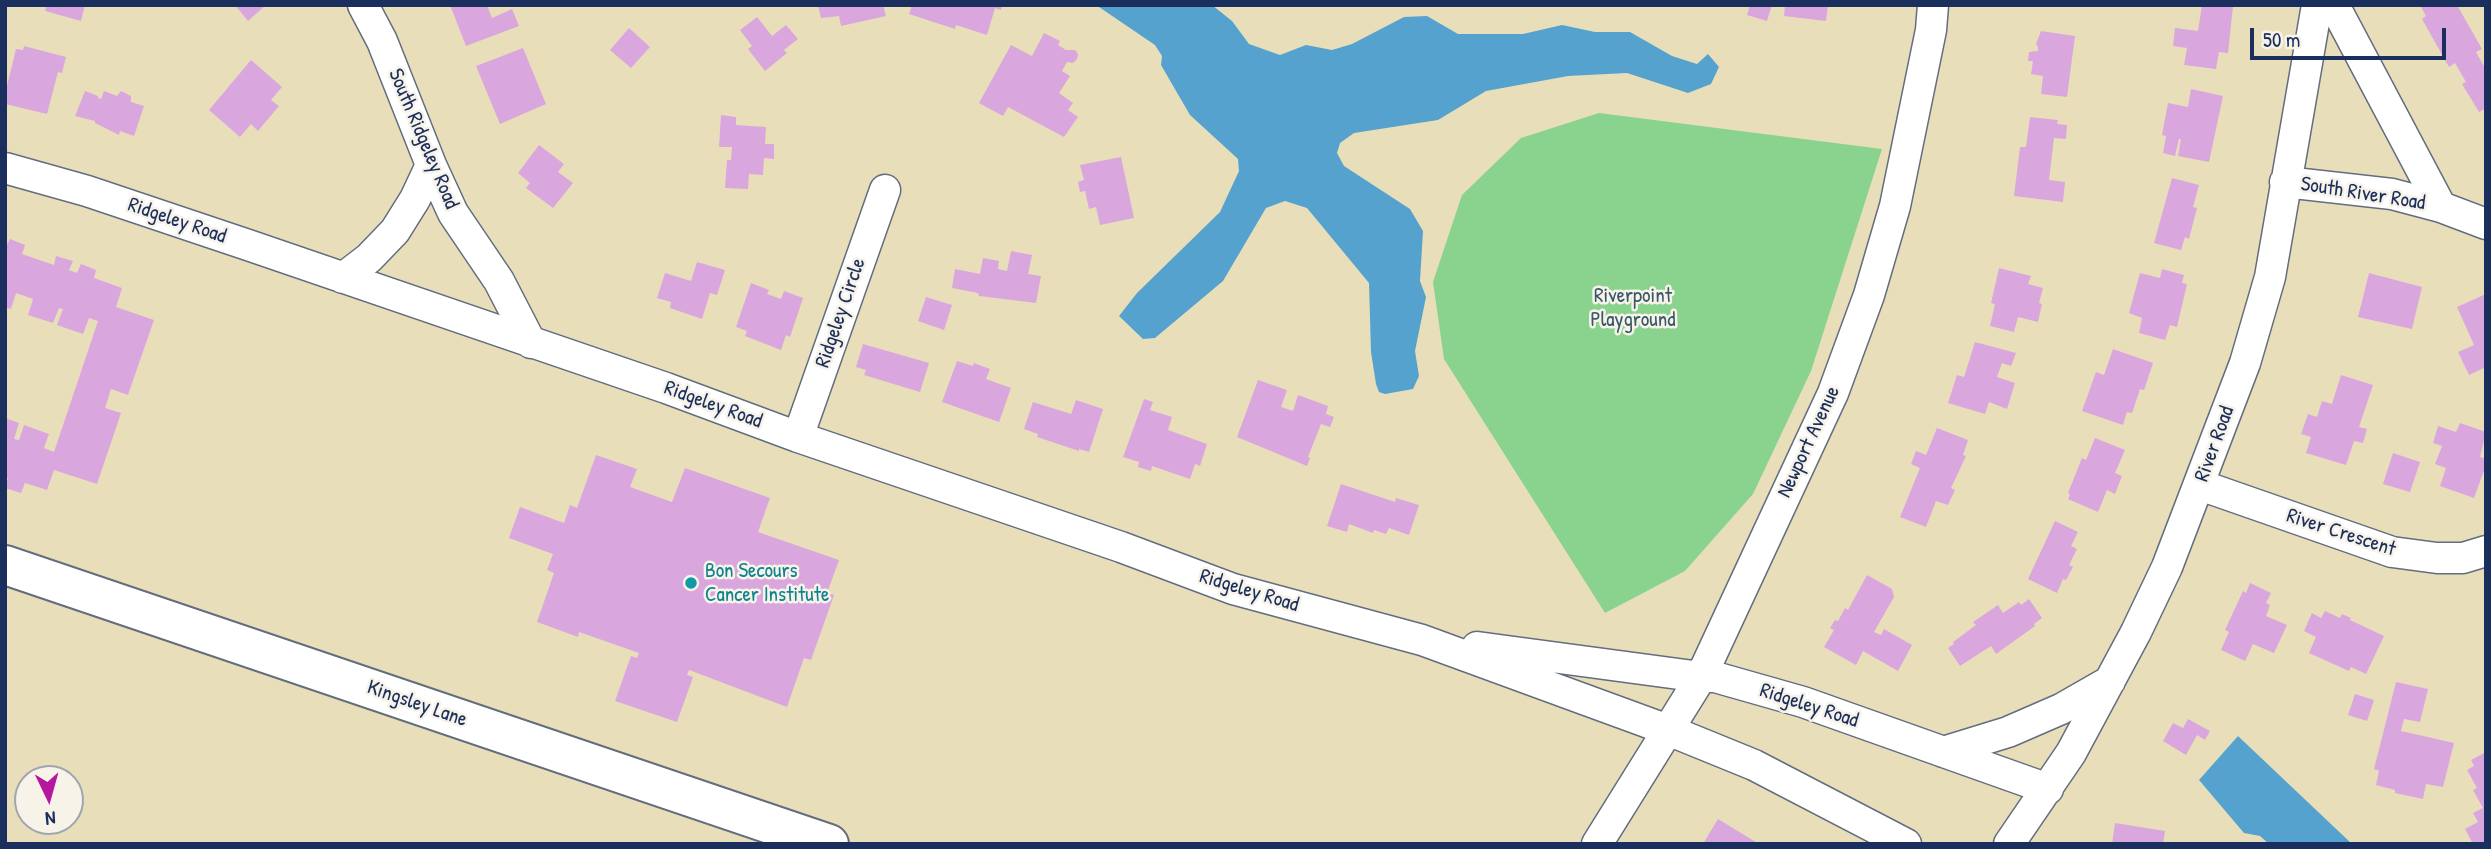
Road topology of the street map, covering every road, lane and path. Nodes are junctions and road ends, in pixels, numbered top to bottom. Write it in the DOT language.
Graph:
graph roads {
  1 [pos="363,5"];
  2 [pos="1933,5"];
  3 [pos="2317,5"];
  4 [pos="2334,5"];
  5 [pos="430,165"];
  6 [pos="5,169"];
  7 [pos="2285,182"];
  8 [pos="885,190"];
  9 [pos="2441,207"];
  10 [pos="2486,224"];
  11 [pos="343,278"];
  12 [pos="531,343"];
  13 [pos="798,436"];
  14 [pos="2200,485"];
  15 [pos="2486,551"];
  16 [pos="5,565"];
  17 [pos="1422,640"];
  18 [pos="1701,677"];
  19 [pos="2110,681"];
  20 [pos="1668,730"];
  21 [pos="1943,752"];
  22 [pos="2049,789"];
  23 [pos="829,844"];
  24 [pos="1597,844"];
  25 [pos="1906,844"];
  26 [pos="2009,844"];
  1 -- 5 [label="street, South Ridgeley Road"];
  2 -- 18 [label="street, Newport Avenue"];
  3 -- 7 [label="street, River Road"];
  4 -- 9 [label="street, South River Road"];
  5 -- 11 [label="street"];
  5 -- 12 [label="street, South Ridgeley Road"];
  6 -- 11 [label="street, Ridgeley Road"];
  7 -- 9 [label="street, South River Road"];
  7 -- 14 [label="street, River Road"];
  8 -- 13 [label="street, Ridgeley Circle"];
  9 -- 10 [label="street, South River Road"];
  11 -- 12 [label="street, Ridgeley Road"];
  12 -- 13 [label="street, Ridgeley Road"];
  13 -- 17 [label="street, Ridgeley Road"];
  14 -- 15 [label="street, River Crescent"];
  14 -- 19 [label="street, River Road"];
  16 -- 23 [label="street, Kingsley Lane"];
  17 -- 18 [label="street, Ridgeley Road"];
  17 -- 20 [label="street, Ridgeley Road"];
  18 -- 20 [label="street, Newport Avenue"];
  18 -- 21 [label="street, Ridgeley Road"];
  19 -- 21 [label="street"];
  19 -- 22 [label="street, River Road"];
  20 -- 24 [label="street, Newport Avenue"];
  20 -- 25 [label="street, Ridgeley Road"];
  21 -- 22 [label="street, Ridgeley Road"];
  22 -- 26 [label="street, River Road"];
}
